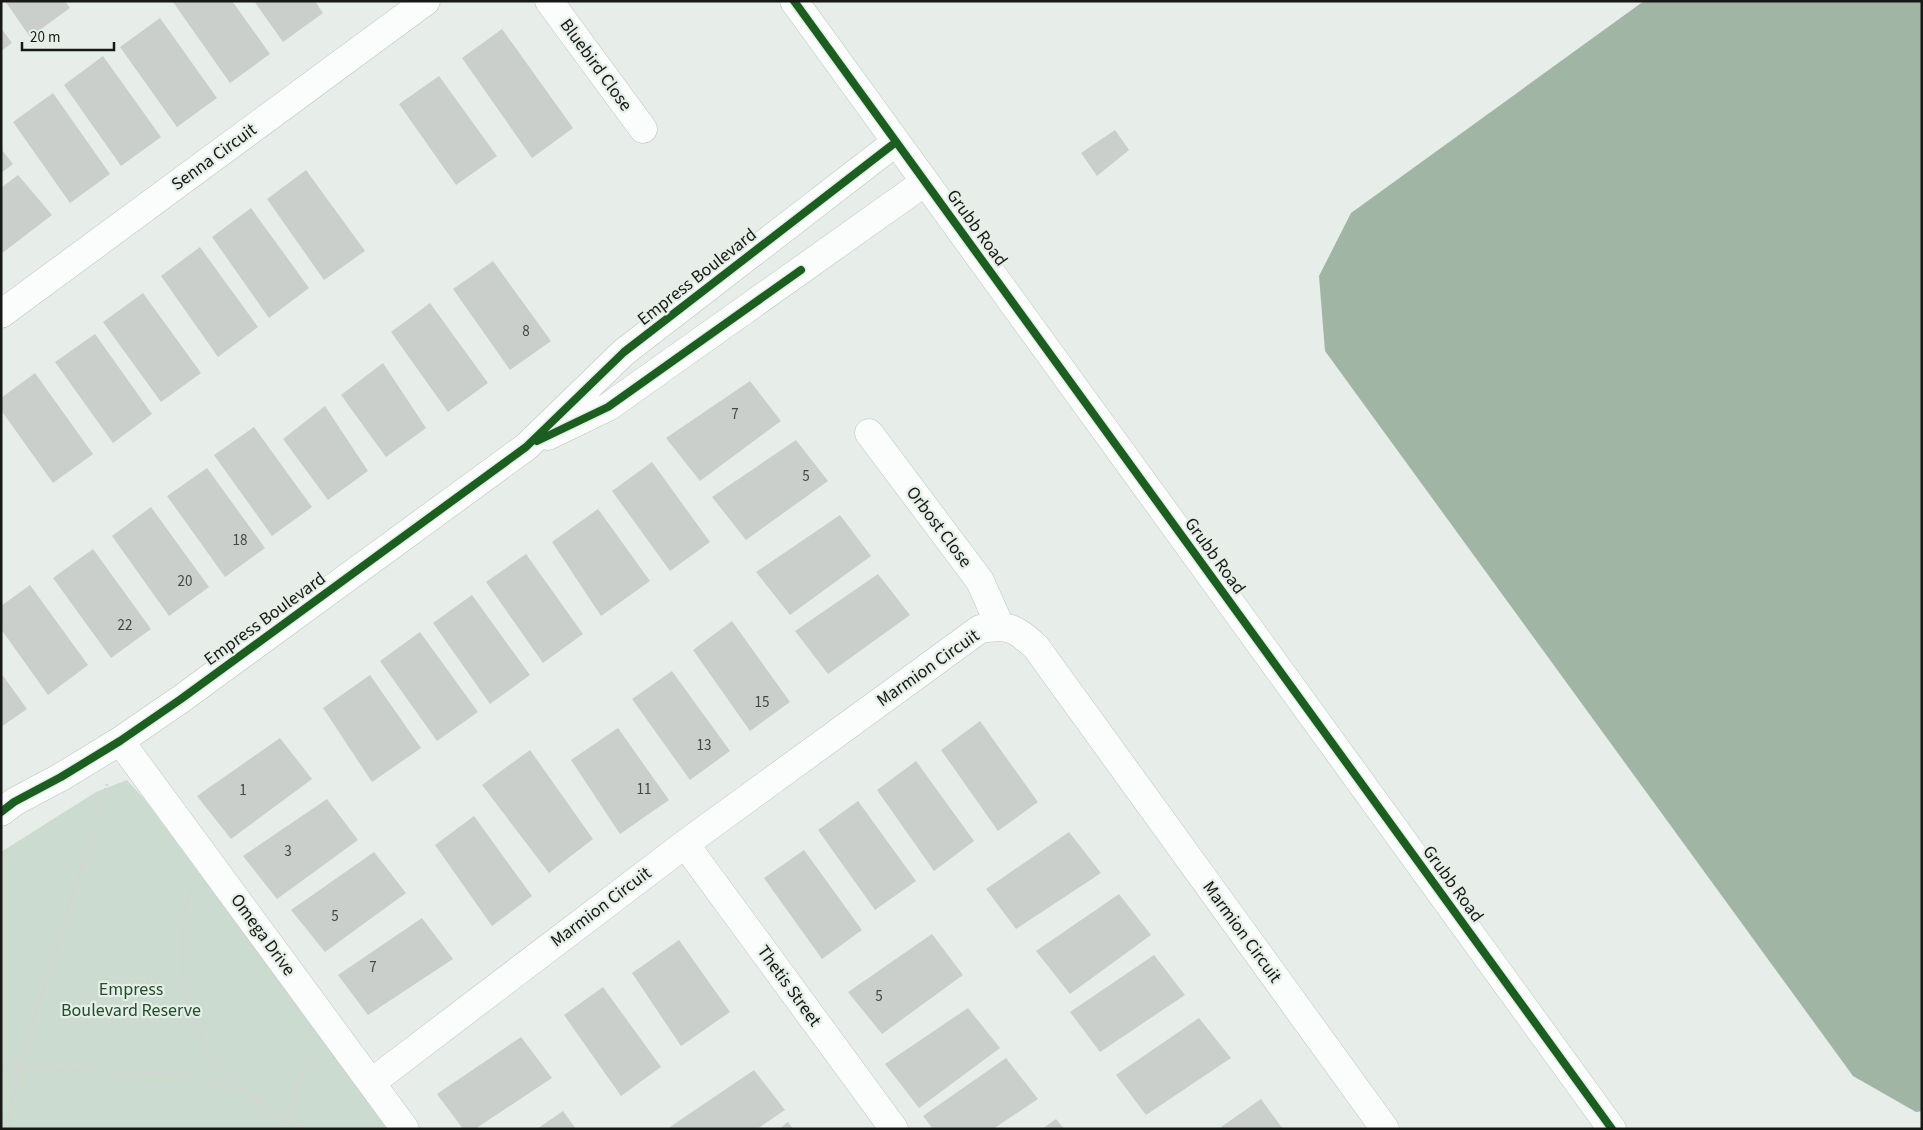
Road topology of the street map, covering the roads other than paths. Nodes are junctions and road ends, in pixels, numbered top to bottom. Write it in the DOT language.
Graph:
graph roads {
  1 [pos="426,1"];
  2 [pos="549,1"];
  3 [pos="794,1"];
  4 [pos="643,129"];
  5 [pos="896,142"];
  6 [pos="925,182"];
  7 [pos="1,314"];
  8 [pos="869,433"];
  9 [pos="526,447"];
  10 [pos="1000,626"];
  11 [pos="120,741"];
  12 [pos="6,807"];
  13 [pos="685,844"];
  14 [pos="372,1082"];
  15 [pos="405,1129"];
  16 [pos="894,1129"];
  17 [pos="1385,1129"];
  18 [pos="1612,1129"];
  1 -- 7 [label="street, Senna Circuit"];
  2 -- 4 [label="street, Bluebird Close"];
  3 -- 5 [label="street, Grubb Road"];
  5 -- 6 [label="street, Grubb Road"];
  5 -- 9 [label="street, Empress Boulevard"];
  6 -- 9 [label="street, Empress Boulevard"];
  6 -- 18 [label="street, Grubb Road"];
  8 -- 10 [label="street, Orbost Close"];
  9 -- 11 [label="street, Empress Boulevard"];
  10 -- 13 [label="street, Marmion Circuit"];
  10 -- 17 [label="street, Marmion Circuit"];
  11 -- 12 [label="street, Empress Boulevard"];
  11 -- 14 [label="street, Omega Drive"];
  13 -- 14 [label="street, Marmion Circuit"];
  13 -- 16 [label="street, Thetis Street"];
  14 -- 15 [label="street, Omega Drive"];
}
